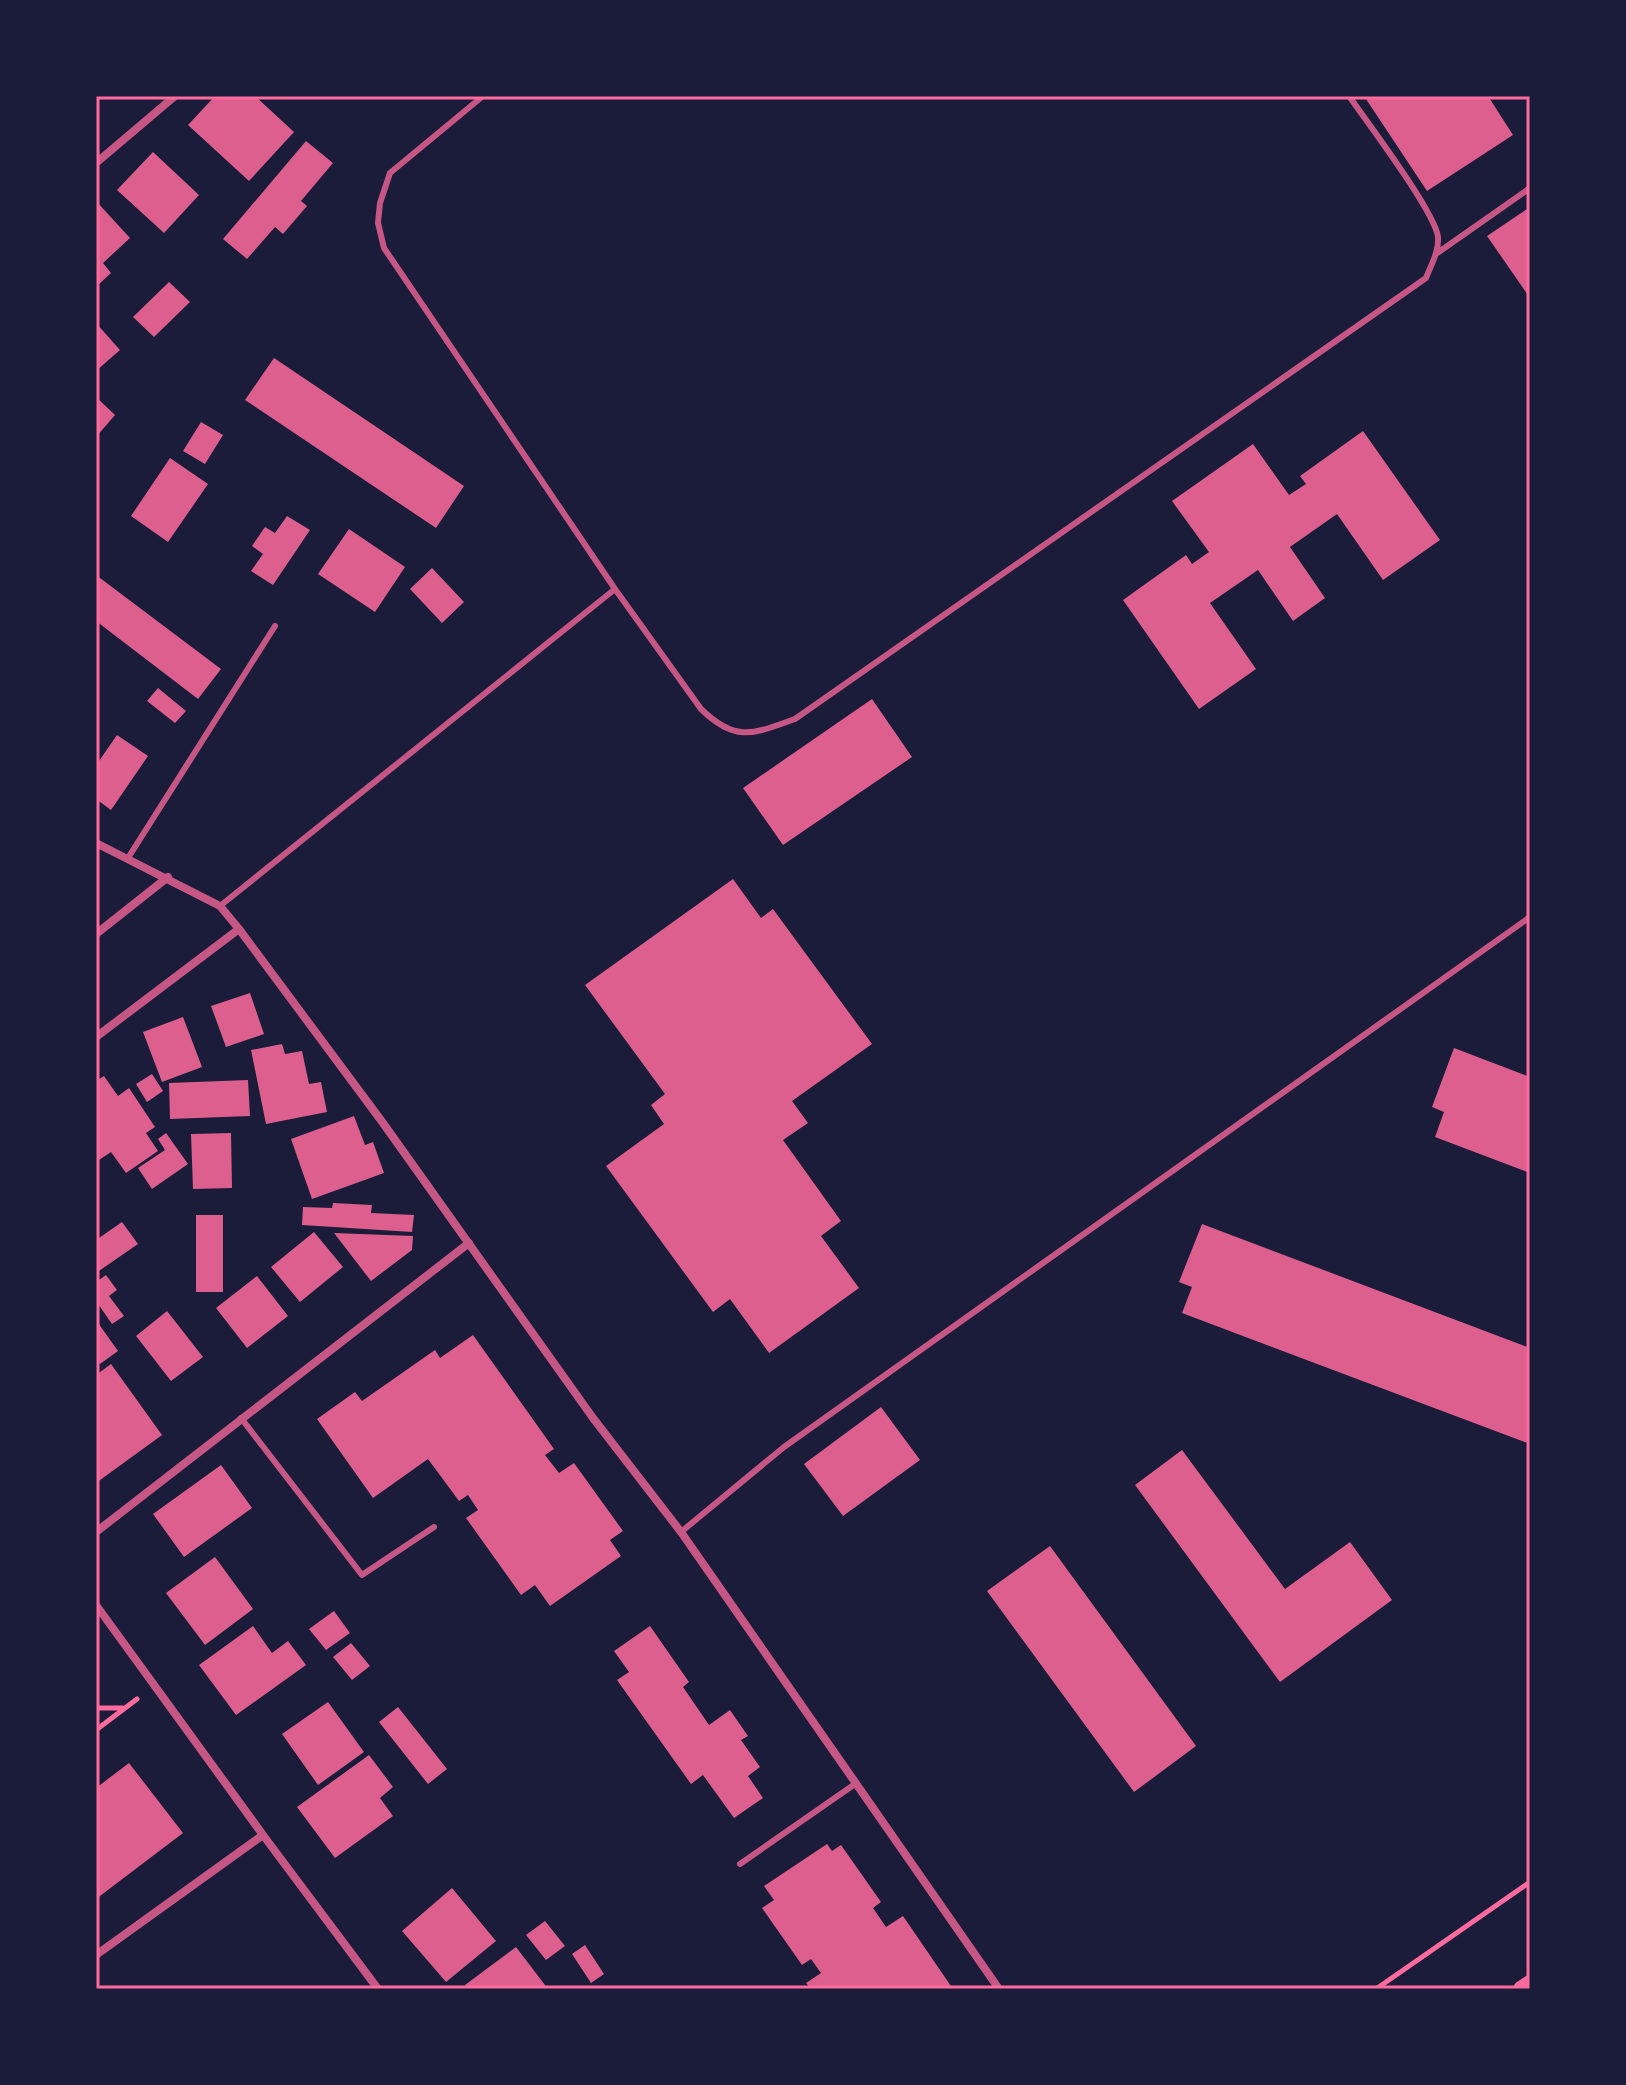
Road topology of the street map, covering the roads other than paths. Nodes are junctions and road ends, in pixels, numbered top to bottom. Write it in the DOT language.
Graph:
graph roads {
  1 [pos="175,96"];
  2 [pos="483,96"];
  3 [pos="1349,96"];
  4 [pos="96,163"];
  5 [pos="1530,188"];
  6 [pos="1436,254"];
  7 [pos="615,589"];
  8 [pos="275,626"];
  9 [pos="96,843"];
  10 [pos="128,858"];
  11 [pos="168,877"];
  12 [pos="220,906"];
  13 [pos="1530,917"];
  14 [pos="239,929"];
  15 [pos="96,934"];
  16 [pos="96,1037"];
  17 [pos="469,1243"];
  18 [pos="241,1418"];
  19 [pos="434,1527"];
  20 [pos="96,1532"];
  21 [pos="681,1532"];
  22 [pos="96,1605"];
  23 [pos="855,1784"];
  24 [pos="263,1835"];
  25 [pos="740,1864"];
  26 [pos="96,1955"];
  27 [pos="1530,1983"];
  28 [pos="378,1989"];
  29 [pos="999,1989"];
  30 [pos="1521,1989"];
  1 -- 4 [label="street"];
  2 -- 7 [label="lane"];
  3 -- 6 [label="lane"];
  5 -- 6 [label="lane"];
  6 -- 7 [label="lane"];
  7 -- 12 [label="lane"];
  8 -- 10 [label="lane"];
  9 -- 10 [label="street"];
  10 -- 11 [label="street"];
  11 -- 12 [label="street"];
  11 -- 15 [label="street"];
  12 -- 14 [label="street"];
  13 -- 21 [label="lane"];
  14 -- 16 [label="street"];
  14 -- 17 [label="street"];
  17 -- 18 [label="street"];
  17 -- 21 [label="street"];
  18 -- 19 [label="lane"];
  18 -- 20 [label="street"];
  21 -- 23 [label="street"];
  22 -- 24 [label="street"];
  23 -- 25 [label="lane"];
  23 -- 29 [label="street"];
  24 -- 26 [label="street"];
  24 -- 28 [label="street"];
  27 -- 30 [label="main road"];
}
